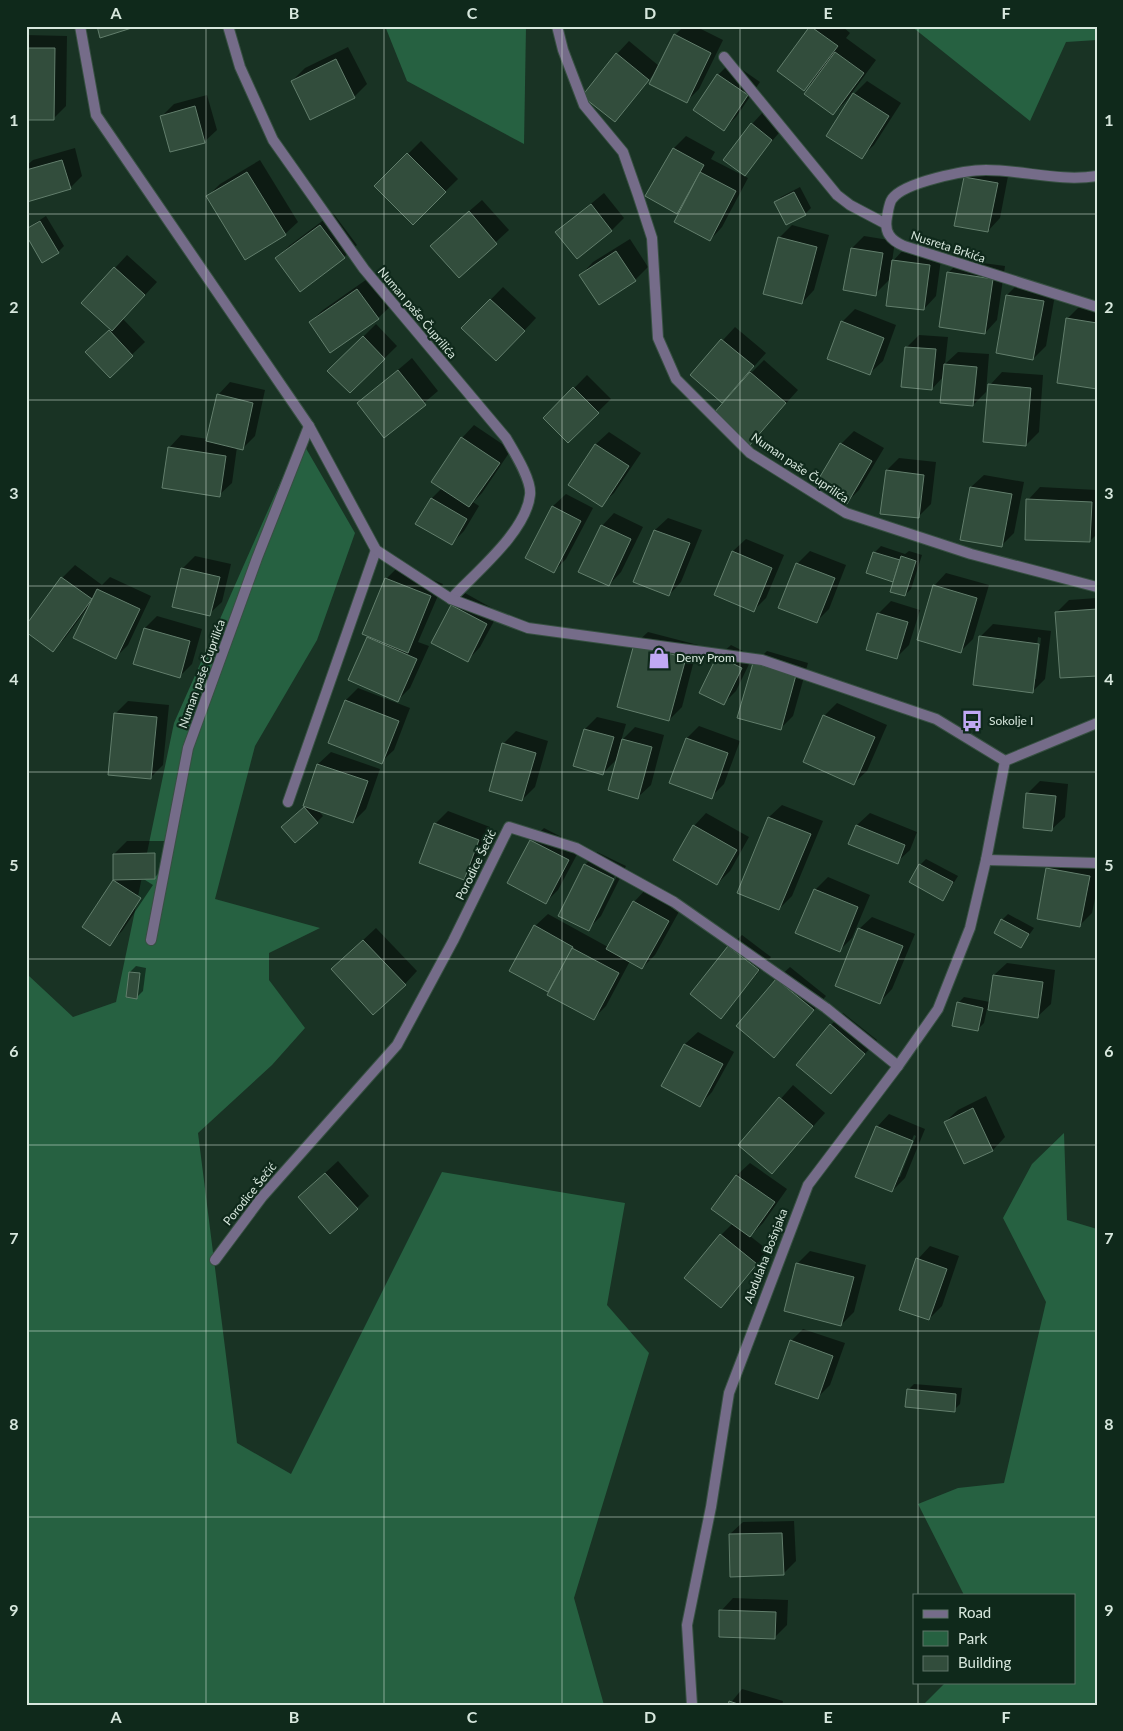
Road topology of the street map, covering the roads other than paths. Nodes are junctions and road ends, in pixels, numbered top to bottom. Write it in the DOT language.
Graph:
graph roads {
  1 [pos="80,26"];
  2 [pos="228,26"];
  3 [pos="557,26"];
  4 [pos="724,57"];
  5 [pos="1097,176"];
  6 [pos="886,224"];
  7 [pos="1097,307"];
  8 [pos="309,426"];
  9 [pos="376,550"];
  10 [pos="1097,587"];
  11 [pos="451,599"];
  12 [pos="1097,723"];
  13 [pos="1005,761"];
  14 [pos="288,802"];
  15 [pos="986,860"];
  16 [pos="1097,863"];
  17 [pos="151,940"];
  18 [pos="898,1066"];
  19 [pos="215,1260"];
  20 [pos="692,1705"];
  1 -- 8 [label="street"];
  2 -- 11 [label="street, Numan paše Čuprilića"];
  3 -- 10 [label="street, Numan paše Čuprilića"];
  4 -- 6 [label="street"];
  5 -- 6 [label="street"];
  6 -- 7 [label="street, Nusreta Brkića"];
  8 -- 9 [label="street"];
  8 -- 17 [label="street, Numan paše Čuprilića"];
  9 -- 11 [label="street"];
  9 -- 14 [label="street"];
  11 -- 13 [label="street"];
  12 -- 13 [label="street"];
  13 -- 15 [label="street, Abdulaha Bošnjaka"];
  15 -- 16 [label="street"];
  15 -- 18 [label="street, Abdulaha Bošnjaka"];
  18 -- 19 [label="street, Porodice Šečić"];
  18 -- 20 [label="street, Abdulaha Bošnjaka"];
}
